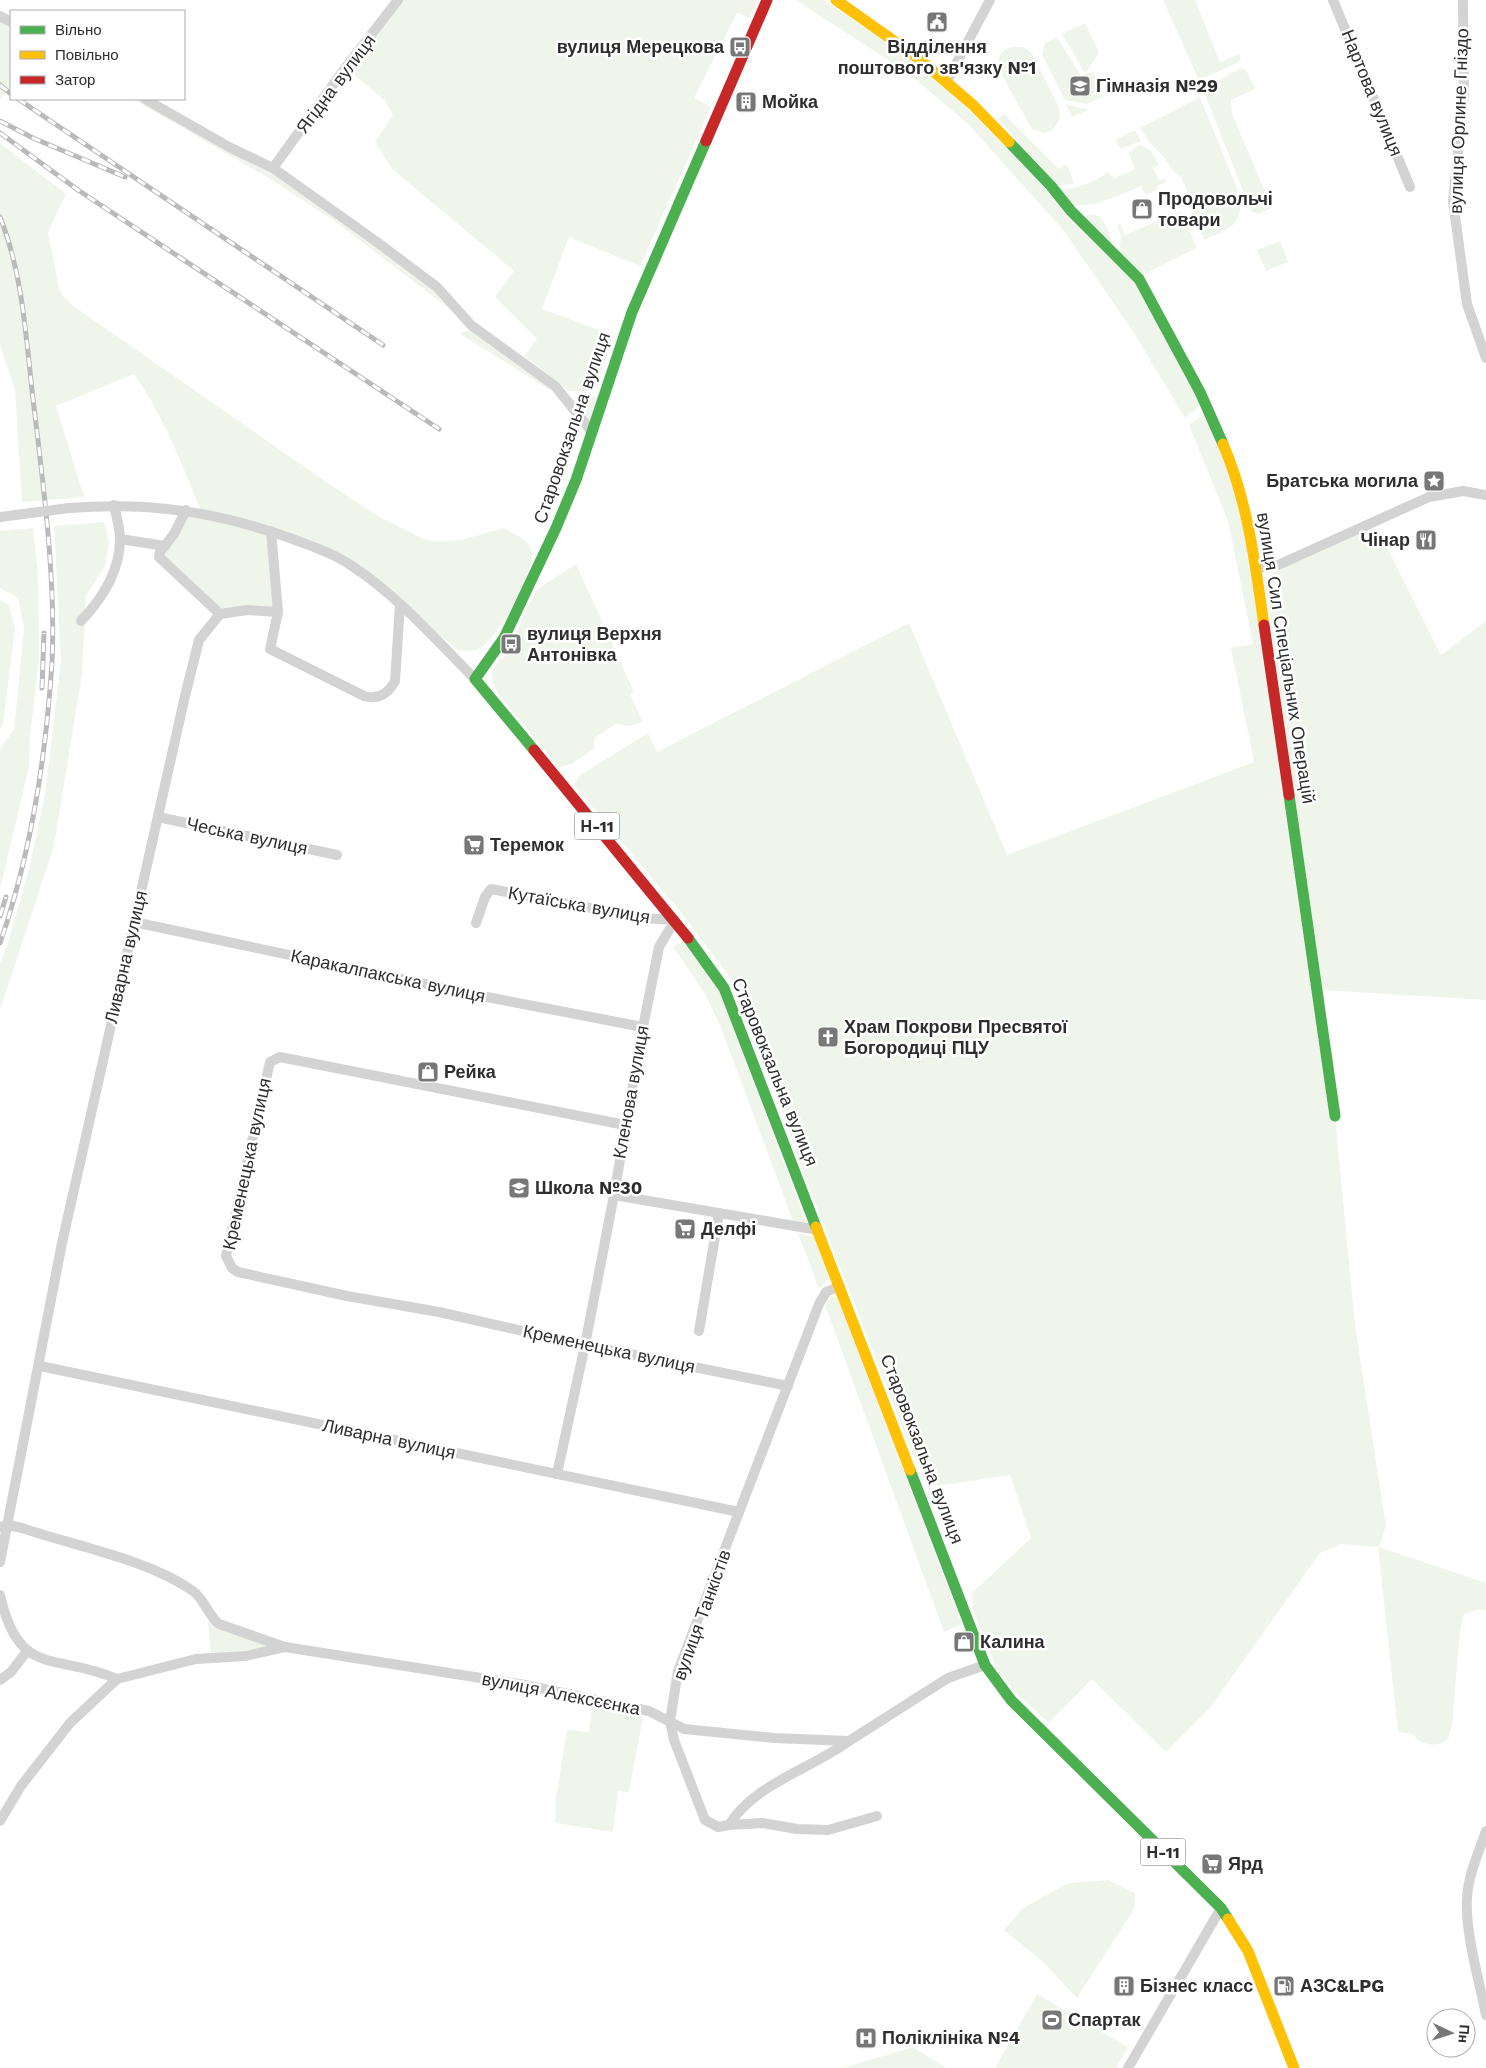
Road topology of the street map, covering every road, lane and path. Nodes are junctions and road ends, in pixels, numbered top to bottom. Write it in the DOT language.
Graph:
graph roads {
  1 [pos="398,0"];
  2 [pos="767,0"];
  3 [pos="836,0"];
  4 [pos="990,0"];
  5 [pos="1333,0"];
  6 [pos="1463,0"];
  7 [pos="947,81"];
  8 [pos="147,100"];
  9 [pos="273,168"];
  10 [pos="1410,187"];
  11 [pos="1486,358"];
  12 [pos="592,432"];
  13 [pos="1486,495"];
  14 [pos="114,504"];
  15 [pos="186,510"];
  16 [pos="0,517"];
  17 [pos="271,531"];
  18 [pos="120,539"];
  19 [pos="165,546"];
  20 [pos="1257,568"];
  21 [pos="400,605"];
  22 [pos="278,612"];
  23 [pos="220,614"];
  24 [pos="81,621"];
  25 [pos="475,679"];
  26 [pos="158,817"];
  27 [pos="337,855"];
  28 [pos="674,920"];
  29 [pos="134,922"];
  30 [pos="476,923"];
  31 [pos="642,1027"];
  32 [pos="1335,1116"];
  33 [pos="625,1125"];
  34 [pos="614,1195"];
  35 [pos="719,1213"];
  36 [pos="818,1230"];
  37 [pos="840,1286"];
  38 [pos="699,1332"];
  39 [pos="585,1345"];
  40 [pos="40,1366"];
  41 [pos="788,1386"];
  42 [pos="557,1474"];
  43 [pos="739,1512"];
  44 [pos="4,1526"];
  45 [pos="0,1562"];
  46 [pos="0,1595"];
  47 [pos="285,1647"];
  48 [pos="27,1651"];
  49 [pos="985,1665"];
  50 [pos="0,1680"];
  51 [pos="117,1680"];
  52 [pos="670,1721"];
  53 [pos="849,1741"];
  54 [pos="877,1816"];
  55 [pos="0,1821"];
  56 [pos="729,1825"];
  57 [pos="1486,1832"];
  58 [pos="1221,1908"];
  59 [pos="1486,2015"];
  60 [pos="1128,2068"];
  61 [pos="1294,2068"];
  1 -- 9 [label="street, Ягідна вулиця"];
  2 -- 12 [label="main road, Старовокзальна вулиця"];
  3 -- 7 [label="main road, вулиця Сил Спеціальних Операцій"];
  4 -- 7 [label="street"];
  5 -- 10 [label="street, Нартова вулиця"];
  6 -- 11 [label="street, вулиця Орлине Гніздо"];
  7 -- 20 [label="main road, вулиця Сил Спеціальних Операцій"];
  8 -- 9 [label="street"];
  9 -- 12 [label="street"];
  12 -- 25 [label="main road, Старовокзальна вулиця"];
  13 -- 20 [label="street"];
  14 -- 15 [label="street"];
  14 -- 16 [label="street, bridge"];
  14 -- 18 [label="street"];
  15 -- 17 [label="street"];
  15 -- 19 [label="street"];
  17 -- 21 [label="street"];
  17 -- 22 [label="street"];
  18 -- 19 [label="street"];
  18 -- 24 [label="street"];
  19 -- 23 [label="street"];
  20 -- 32 [label="main road, вулиця Сил Спеціальних Операцій"];
  21 -- 22 [label="street"];
  21 -- 25 [label="street"];
  22 -- 23 [label="street"];
  23 -- 26 [label="street, Ливарна вулиця"];
  25 -- 28 [label="main road, Старовокзальна вулиця / Н-11"];
  26 -- 27 [label="street, Чеська вулиця"];
  26 -- 29 [label="street, Ливарна вулиця"];
  28 -- 30 [label="street, Кутаїська вулиця"];
  28 -- 31 [label="street, Кленова вулиця"];
  28 -- 36 [label="main road, Старовокзальна вулиця / Н-11"];
  29 -- 31 [label="street, Каракалпакська вулиця"];
  29 -- 40 [label="street, Ливарна вулиця"];
  31 -- 33 [label="street, Кленова вулиця"];
  33 -- 34 [label="street, Кленова вулиця"];
  33 -- 39 [label="street, Кременецька вулиця"];
  34 -- 35 [label="street"];
  34 -- 39 [label="street, Кленова вулиця"];
  35 -- 36 [label="street"];
  35 -- 38 [label="street"];
  36 -- 37 [label="main road, Старовокзальна вулиця / Н-11"];
  37 -- 41 [label="street, вулиця Танкістів"];
  37 -- 49 [label="main road, Старовокзальна вулиця / Н-11"];
  39 -- 41 [label="street, Кременецька вулиця"];
  39 -- 42 [label="street, Кленова вулиця"];
  40 -- 42 [label="street, Ливарна вулиця"];
  40 -- 44 [label="street, Ливарна вулиця"];
  41 -- 43 [label="street, вулиця Танкістів"];
  42 -- 43 [label="street, Ливарна вулиця"];
  43 -- 52 [label="street, вулиця Танкістів"];
  44 -- 45 [label="street, Ливарна вулиця"];
  44 -- 47 [label="street"];
  46 -- 48 [label="street"];
  47 -- 51 [label="street, вулиця Алексєєнка"];
  47 -- 52 [label="street, вулиця Алексєєнка"];
  48 -- 50 [label="street"];
  48 -- 51 [label="street"];
  49 -- 53 [label="street"];
  49 -- 58 [label="main road, Старовокзальна вулиця / Н-11"];
  51 -- 55 [label="street"];
  52 -- 53 [label="street, вулиця Алексєєнка"];
  52 -- 56 [label="street, вулиця Танкістів"];
  53 -- 56 [label="street"];
  54 -- 56 [label="street, вулиця Танкістів"];
  57 -- 59 [label="street"];
  58 -- 60 [label="street"];
  58 -- 61 [label="main road, Старовокзальна вулиця / Н-11"];
}
